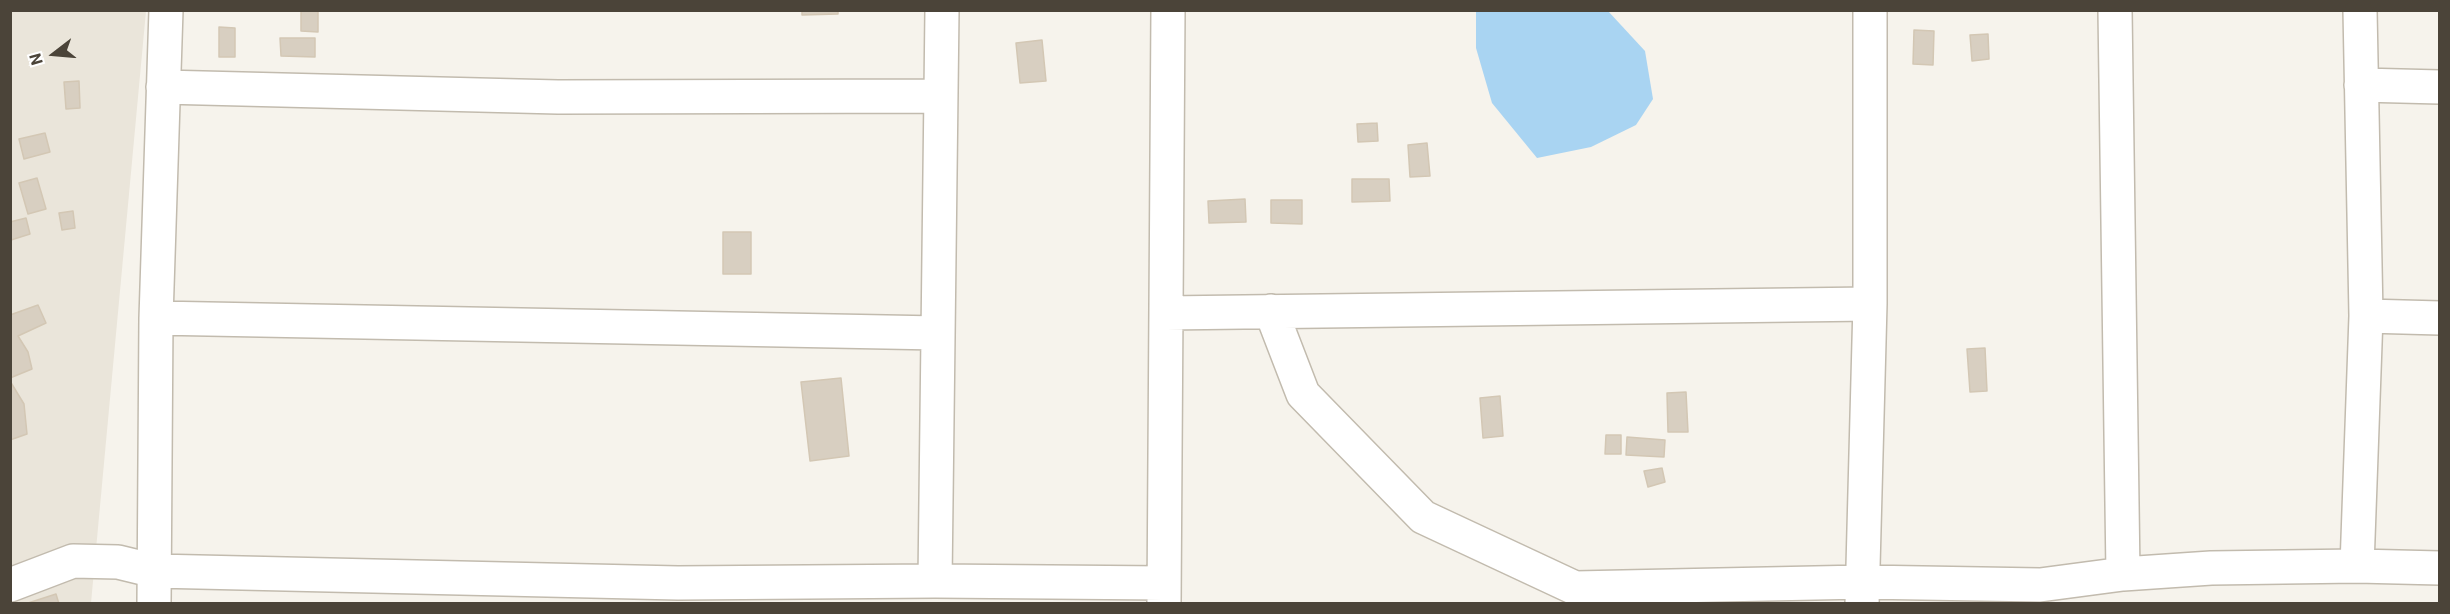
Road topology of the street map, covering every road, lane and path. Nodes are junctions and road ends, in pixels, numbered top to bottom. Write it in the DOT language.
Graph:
graph roads {
  1 [pos="166,10"];
  2 [pos="942,10"];
  3 [pos="1168,10"];
  4 [pos="1870,10"];
  5 [pos="2115,10"];
  6 [pos="2360,10"];
  7 [pos="2361,85"];
  8 [pos="163,87"];
  9 [pos="2439,87"];
  10 [pos="941,96"];
  11 [pos="1870,304"];
  12 [pos="1271,311"];
  13 [pos="1166,313"];
  14 [pos="2367,316"];
  15 [pos="156,318"];
  16 [pos="2439,318"];
  17 [pos="938,333"];
  18 [pos="2357,566"];
  19 [pos="2439,568"];
  20 [pos="154,571"];
  21 [pos="2123,574"];
  22 [pos="935,581"];
  23 [pos="10,585"];
  24 [pos="677,593"];
  25 [pos="1164,593"];
  26 [pos="1863,593"];
  27 [pos="154,603"];
  1 -- 8 [label="street"];
  2 -- 10 [label="street"];
  3 -- 13 [label="street"];
  4 -- 11 [label="street"];
  5 -- 21 [label="street"];
  6 -- 7 [label="street"];
  7 -- 9 [label="street"];
  7 -- 14 [label="street"];
  8 -- 10 [label="street"];
  8 -- 15 [label="street"];
  10 -- 17 [label="street"];
  11 -- 12 [label="street"];
  11 -- 26 [label="street"];
  12 -- 13 [label="street"];
  12 -- 26 [label="street"];
  13 -- 25 [label="street"];
  14 -- 16 [label="street"];
  14 -- 18 [label="street"];
  15 -- 17 [label="street"];
  15 -- 20 [label="street"];
  17 -- 22 [label="street"];
  18 -- 19 [label="street"];
  18 -- 21 [label="street"];
  20 -- 23 [label="street"];
  20 -- 24 [label="street"];
  20 -- 27 [label="street"];
  21 -- 26 [label="street"];
  22 -- 24 [label="street"];
  22 -- 25 [label="street"];
}
